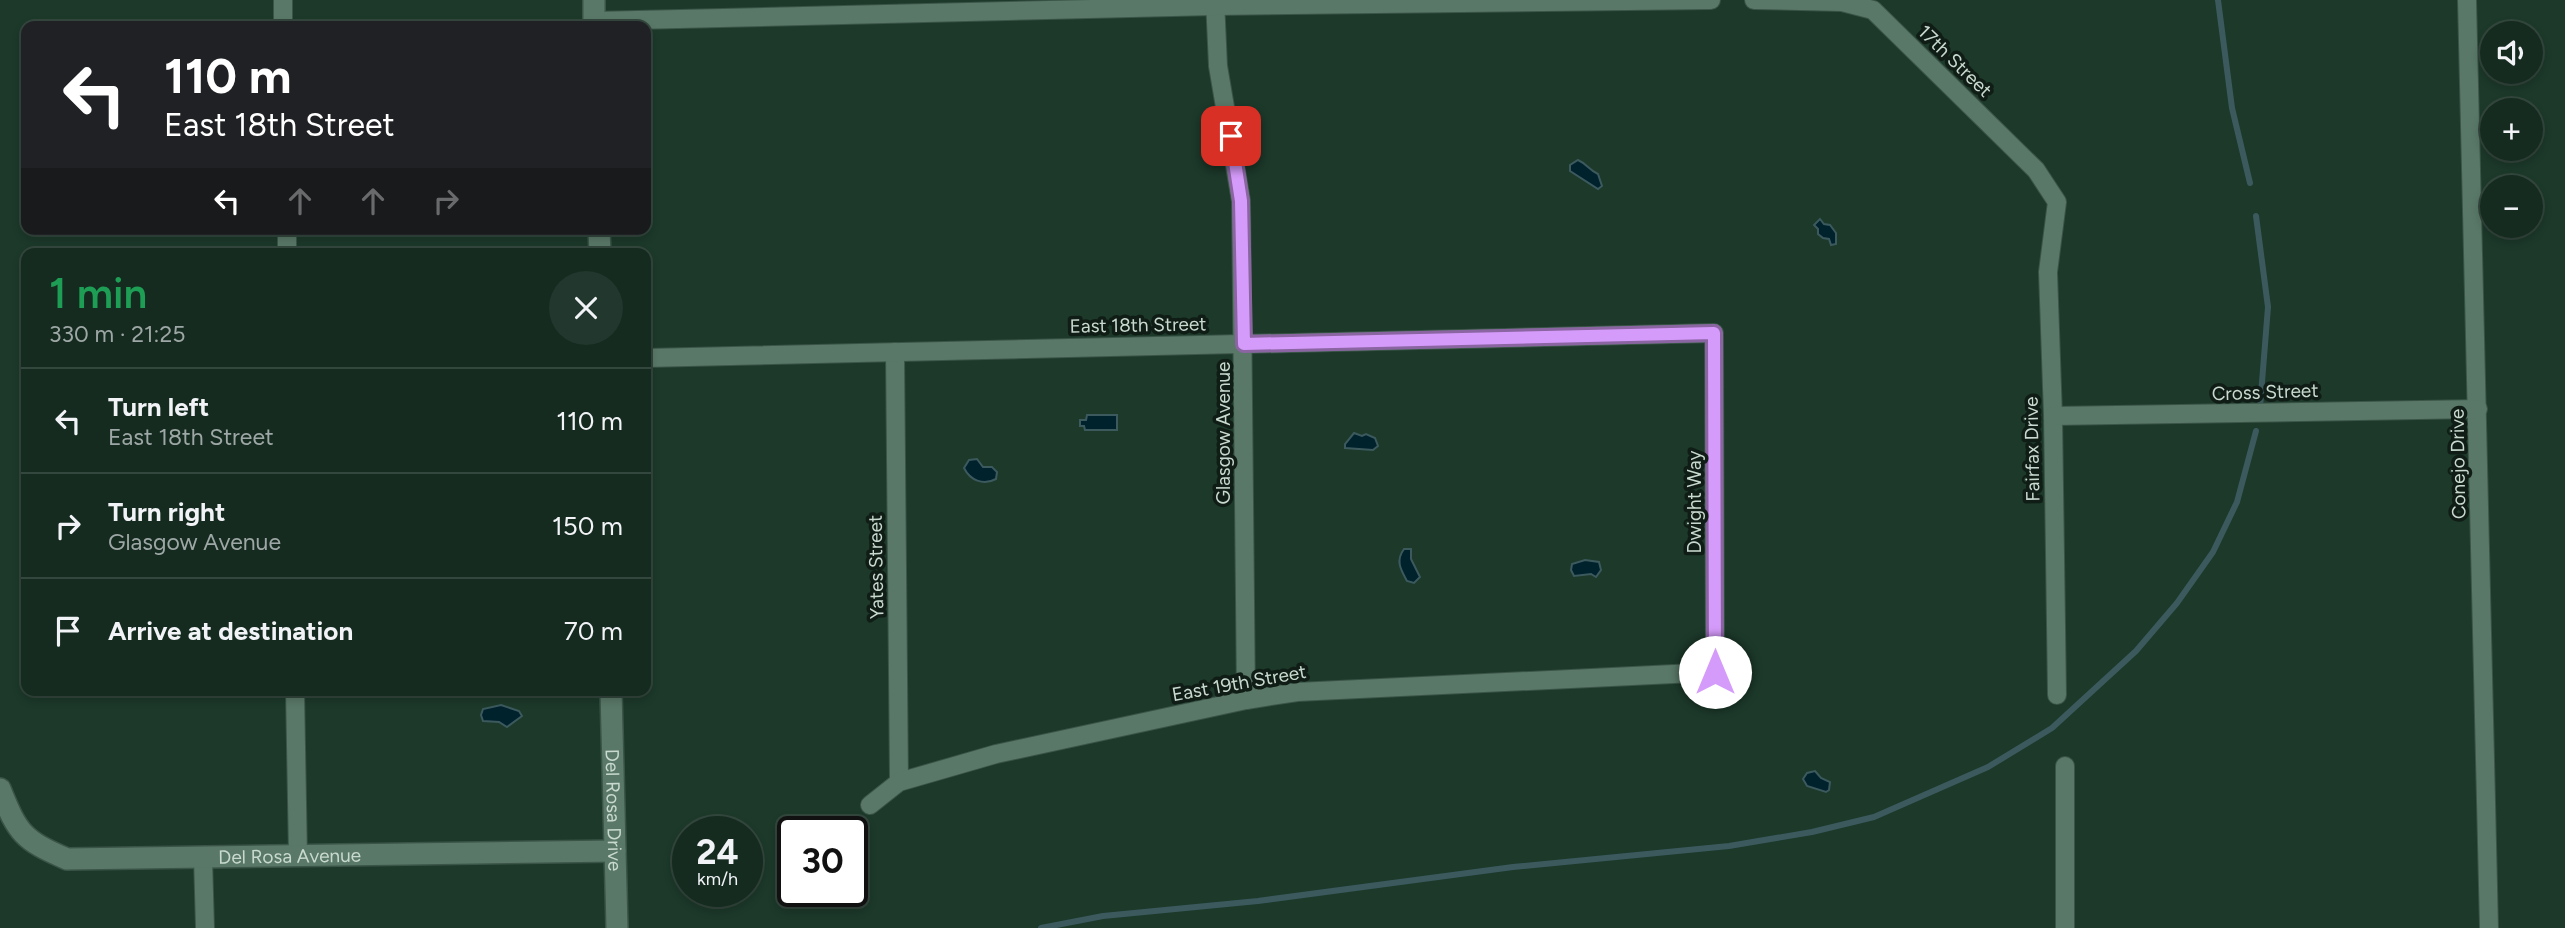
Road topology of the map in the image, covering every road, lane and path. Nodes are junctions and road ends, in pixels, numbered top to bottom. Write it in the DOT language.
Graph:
graph roads {
  1 [pos="283,0"];
  2 [pos="1711,0"];
  3 [pos="1754,0"];
  4 [pos="2467,0"];
  5 [pos="1215,3"];
  6 [pos="594,16"];
  7 [pos="283,21"];
  8 [pos="2057,202"];
  9 [pos="1714,333"];
  10 [pos="1244,344"];
  11 [pos="895,352"];
  12 [pos="651,358"];
  13 [pos="2478,409"];
  14 [pos="2053,416"];
  15 [pos="1715,672"];
  16 [pos="2057,695"];
  17 [pos="295,696"];
  18 [pos="611,696"];
  19 [pos="1246,700"];
  20 [pos="2065,766"];
  21 [pos="900,782"];
  22 [pos="0,789"];
  23 [pos="870,805"];
  24 [pos="615,851"];
  25 [pos="298,857"];
  26 [pos="203,858"];
  27 [pos="205,928"];
  28 [pos="617,928"];
  29 [pos="2065,928"];
  30 [pos="2489,928"];
  1 -- 7 [label="street"];
  2 -- 5 [label="street"];
  3 -- 8 [label="street, 17th Street"];
  4 -- 13 [label="street, Conejo Drive"];
  5 -- 6 [label="street"];
  5 -- 10 [label="street, Glasgow Avenue"];
  8 -- 14 [label="street, Fairfax Drive"];
  9 -- 10 [label="street, East 18th Street"];
  9 -- 15 [label="street, Dwight Way"];
  10 -- 11 [label="street, East 18th Street"];
  10 -- 19 [label="street, Glasgow Avenue"];
  11 -- 12 [label="street, East 18th Street"];
  11 -- 21 [label="street, Yates Street"];
  13 -- 14 [label="street, Cross Street"];
  13 -- 30 [label="street, Conejo Drive"];
  14 -- 16 [label="street, Fairfax Drive"];
  15 -- 19 [label="street, East 19th Street"];
  17 -- 25 [label="street"];
  18 -- 24 [label="street, Del Rosa Drive"];
  19 -- 21 [label="street, East 19th Street"];
  20 -- 29 [label="street"];
  21 -- 23 [label="street, East 19th Street"];
  22 -- 26 [label="street, Del Rosa Avenue"];
  24 -- 25 [label="street, Del Rosa Avenue"];
  24 -- 28 [label="street, Del Rosa Drive"];
  25 -- 26 [label="street, Del Rosa Avenue"];
  26 -- 27 [label="street"];
}
